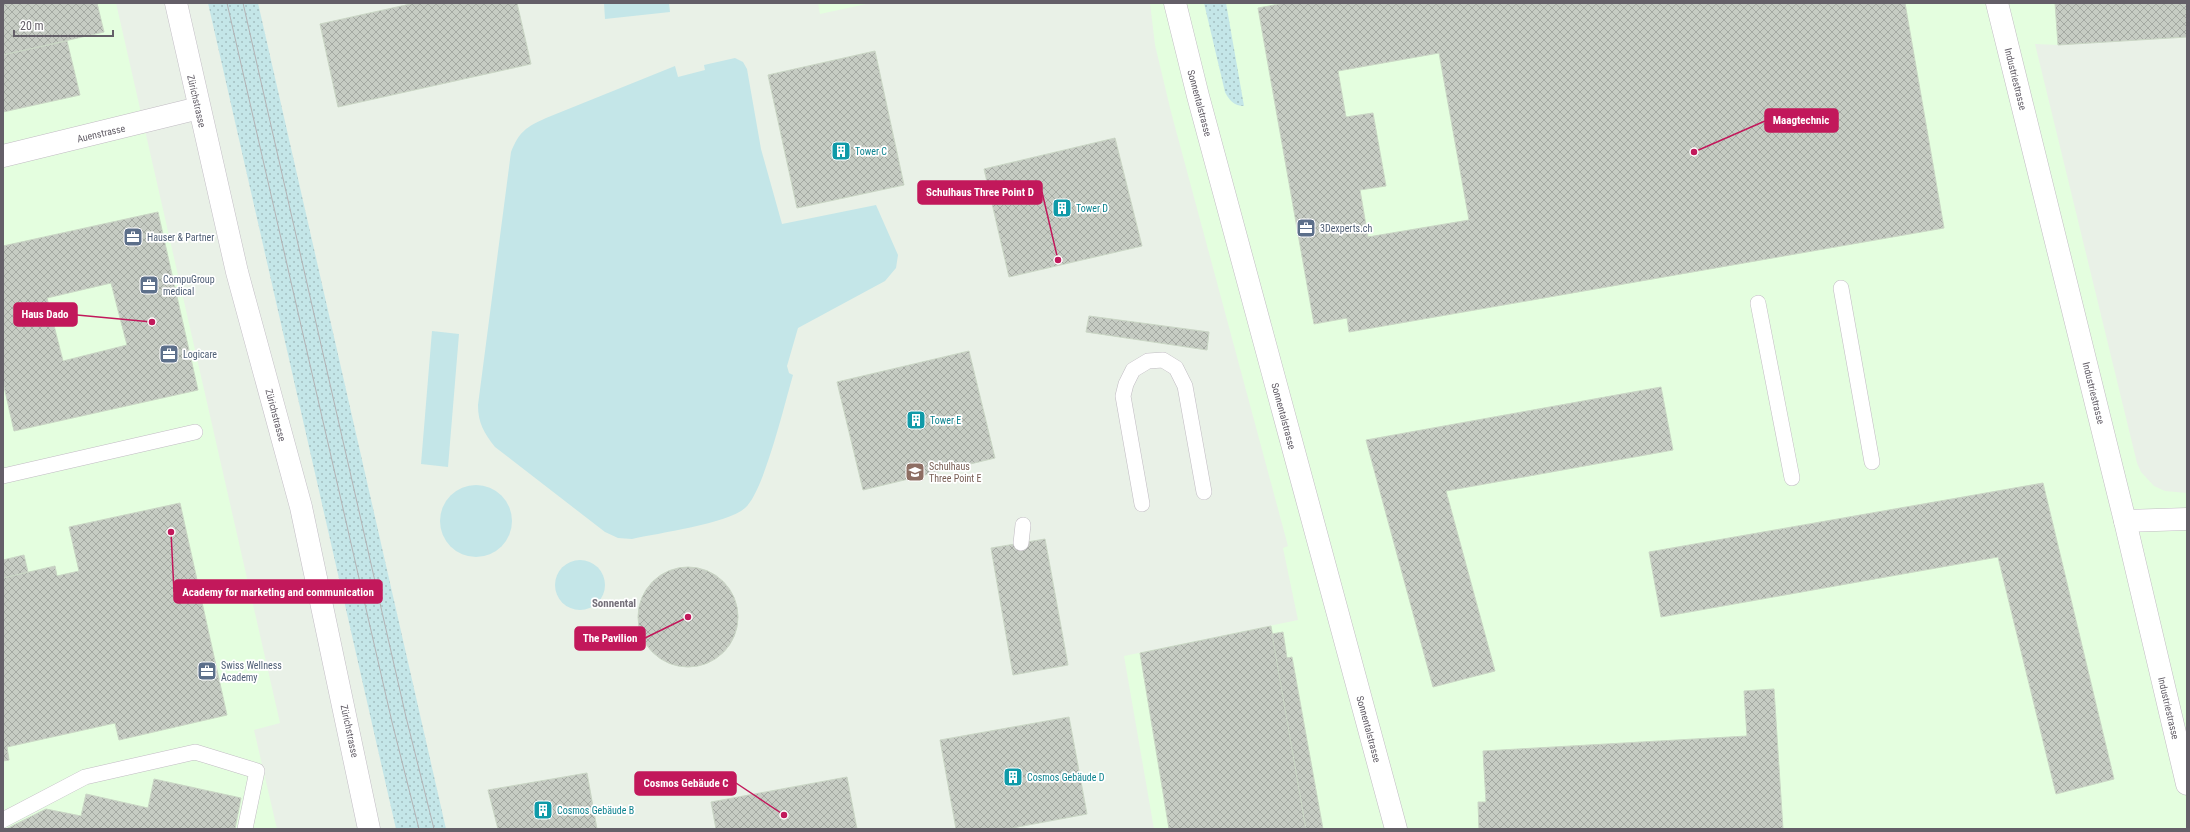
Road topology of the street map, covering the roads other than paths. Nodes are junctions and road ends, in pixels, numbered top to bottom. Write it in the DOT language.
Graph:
graph roads {
  1 [pos="176,3"];
  2 [pos="1175,3"];
  3 [pos="1997,3"];
  4 [pos="198,108"];
  5 [pos="3,156"];
  6 [pos="1841,288"];
  7 [pos="1758,303"];
  8 [pos="195,432"];
  9 [pos="1872,462"];
  10 [pos="3,476"];
  11 [pos="1792,478"];
  12 [pos="1204,492"];
  13 [pos="1142,504"];
  14 [pos="2187,519"];
  15 [pos="2125,521"];
  16 [pos="1023,525"];
  17 [pos="1020,543"];
  18 [pos="2187,784"];
  19 [pos="3,820"];
  20 [pos="245,829"];
  21 [pos="369,829"];
  22 [pos="1396,829"];
  1 -- 4 [label="street, Zürichstrasse"];
  2 -- 22 [label="street, Sonnentalstrasse"];
  3 -- 15 [label="street, Industriestrasse"];
  4 -- 5 [label="street, Auenstrasse"];
  4 -- 21 [label="street, Zürichstrasse"];
  6 -- 9 [label="lane"];
  7 -- 11 [label="lane"];
  8 -- 10 [label="lane"];
  12 -- 13 [label="lane"];
  14 -- 15 [label="street"];
  15 -- 18 [label="street, Industriestrasse"];
  16 -- 17 [label="lane"];
  19 -- 20 [label="lane"];
}
